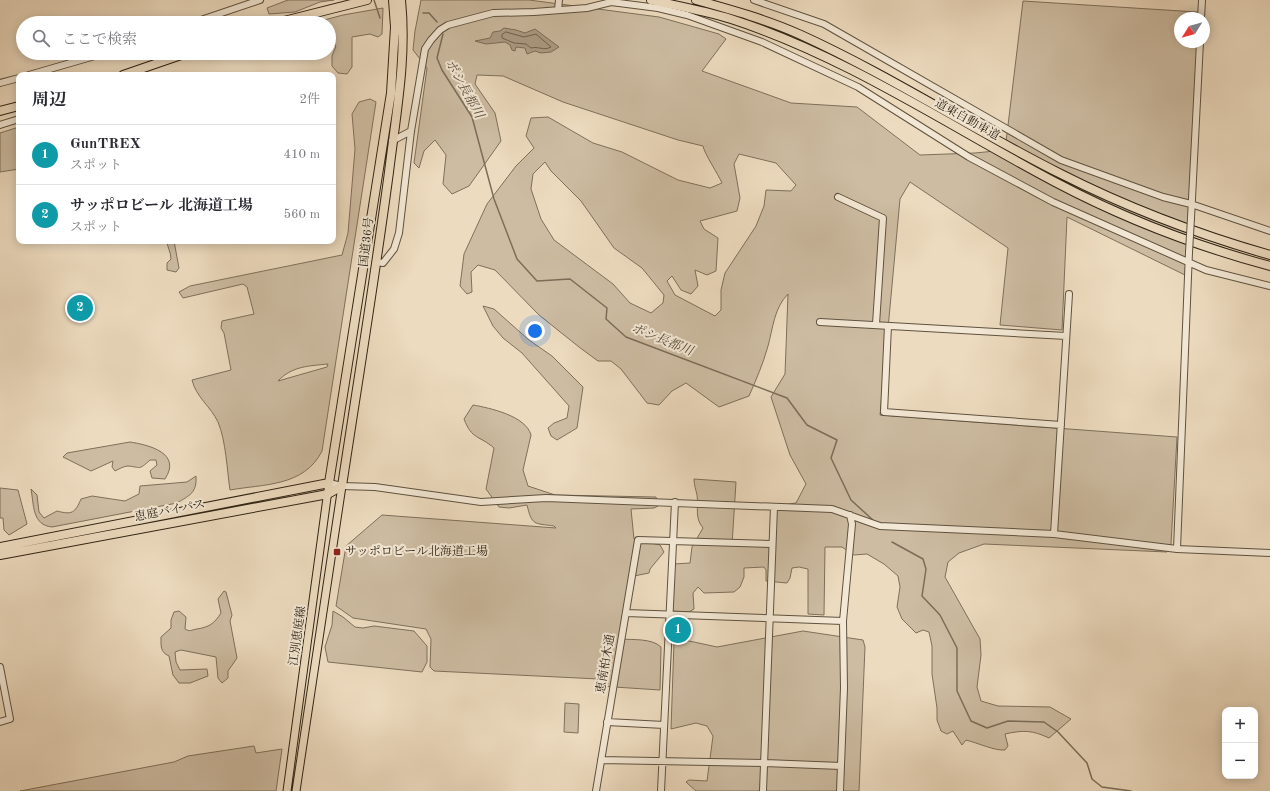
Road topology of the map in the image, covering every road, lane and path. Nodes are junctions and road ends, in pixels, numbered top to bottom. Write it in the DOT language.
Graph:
graph roads {
  1 [pos="260,0"];
  2 [pos="367,0"];
  3 [pos="393,0"];
  4 [pos="401,0"];
  5 [pos="559,0"];
  6 [pos="651,0"];
  7 [pos="696,0"];
  8 [pos="754,0"];
  9 [pos="1202,0"];
  10 [pos="558,10"];
  11 [pos="1201,12"];
  12 [pos="213,16"];
  13 [pos="302,16"];
  14 [pos="1200,48"];
  15 [pos="81,60"];
  16 [pos="167,60"];
  17 [pos="39,72"];
  18 [pos="132,72"];
  19 [pos="16,79"];
  20 [pos="0,83"];
  21 [pos="16,107"];
  22 [pos="0,111"];
  23 [pos="16,120"];
  24 [pos="0,125"];
  25 [pos="411,132"];
  26 [pos="392,141"];
  27 [pos="838,197"];
  28 [pos="1191,204"];
  29 [pos="1270,231"];
  30 [pos="1270,255"];
  31 [pos="377,262"];
  32 [pos="1189,262"];
  33 [pos="1270,266"];
  34 [pos="1270,286"];
  35 [pos="1069,294"];
  36 [pos="820,322"];
  37 [pos="876,324"];
  38 [pos="888,326"];
  39 [pos="1066,336"];
  40 [pos="1061,425"];
  41 [pos="330,483"];
  42 [pos="342,486"];
  43 [pos="328,494"];
  44 [pos="675,502"];
  45 [pos="774,507"];
  46 [pos="850,515"];
  47 [pos="1054,534"];
  48 [pos="672,541"];
  49 [pos="772,544"];
  50 [pos="0,547"];
  51 [pos="1178,549"];
  52 [pos="1270,553"];
  53 [pos="0,555"];
  54 [pos="626,613"];
  55 [pos="668,613"];
  56 [pos="769,617"];
  57 [pos="843,620"];
  58 [pos="0,666"];
  59 [pos="0,722"];
  60 [pos="607,722"];
  61 [pos="664,725"];
  62 [pos="601,760"];
  63 [pos="663,762"];
  64 [pos="765,763"];
  65 [pos="841,766"];
  66 [pos="287,791"];
  67 [pos="296,791"];
  68 [pos="596,791"];
  69 [pos="661,791"];
  70 [pos="763,791"];
  71 [pos="840,791"];
  1 -- 12 [label="street"];
  2 -- 13 [label="highway"];
  3 -- 41 [label="highway, 国道36号"];
  4 -- 26 [label="highway, 国道36号"];
  5 -- 10 [label="street"];
  6 -- 33 [label="highway, 道東自動車道"];
  7 -- 30 [label="highway, 道東自動車道"];
  8 -- 28 [label="street"];
  9 -- 11 [label="street"];
  10 -- 25 [label="street"];
  10 -- 32 [label="street"];
  14 -- 28 [label="street"];
  15 -- 17 [label="street"];
  16 -- 18 [label="highway"];
  19 -- 20 [label="street"];
  21 -- 22 [label="highway"];
  23 -- 24 [label="street"];
  25 -- 26 [label="street"];
  25 -- 31 [label="street"];
  26 -- 31 [label="highway, 国道36号"];
  27 -- 37 [label="street"];
  28 -- 29 [label="street"];
  28 -- 32 [label="street, bridge"];
  31 -- 42 [label="highway, 国道36号"];
  32 -- 34 [label="street"];
  32 -- 51 [label="street"];
  35 -- 39 [label="street"];
  36 -- 37 [label="street"];
  37 -- 38 [label="street"];
  38 -- 39 [label="street"];
  38 -- 40 [label="street"];
  39 -- 40 [label="street"];
  40 -- 47 [label="street"];
  41 -- 42 [label="street"];
  41 -- 43 [label="main road, 江別恵庭線"];
  41 -- 50 [label="highway, 恵庭バイパス"];
  42 -- 43 [label="highway, 恵庭バイパス"];
  42 -- 44 [label="street"];
  42 -- 67 [label="main road, 江別恵庭線"];
  43 -- 53 [label="highway, 恵庭バイパス"];
  43 -- 66 [label="main road, 江別恵庭線"];
  44 -- 45 [label="street"];
  44 -- 48 [label="street"];
  45 -- 46 [label="street"];
  45 -- 49 [label="street"];
  46 -- 47 [label="street"];
  46 -- 57 [label="street"];
  47 -- 51 [label="street"];
  48 -- 49 [label="street"];
  48 -- 54 [label="street, 恵南柏木通"];
  48 -- 55 [label="street"];
  49 -- 56 [label="street"];
  51 -- 52 [label="street"];
  54 -- 55 [label="street"];
  54 -- 60 [label="street, 恵南柏木通"];
  55 -- 56 [label="street"];
  55 -- 61 [label="street"];
  56 -- 57 [label="street"];
  56 -- 64 [label="street"];
  57 -- 65 [label="street"];
  58 -- 59 [label="street"];
  60 -- 61 [label="street"];
  60 -- 62 [label="street, 恵南柏木通"];
  61 -- 63 [label="street"];
  62 -- 63 [label="street"];
  62 -- 68 [label="street, 恵南柏木通"];
  63 -- 64 [label="street"];
  63 -- 69 [label="street"];
  64 -- 65 [label="street"];
  64 -- 70 [label="street"];
  65 -- 71 [label="street"];
}
